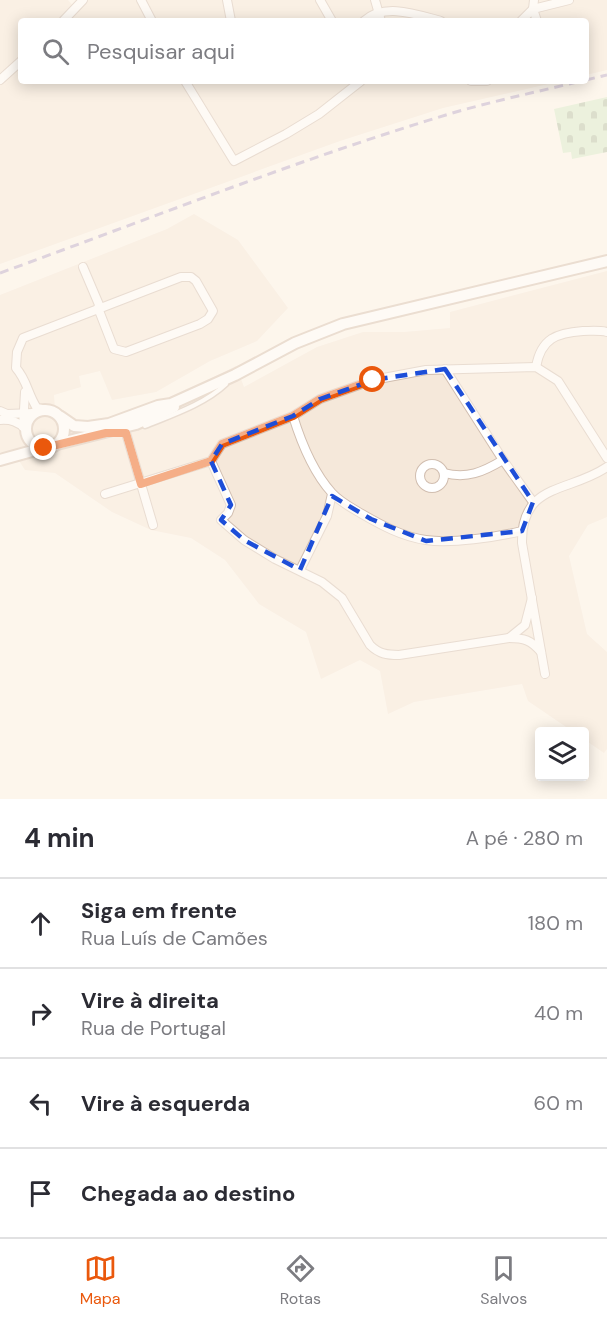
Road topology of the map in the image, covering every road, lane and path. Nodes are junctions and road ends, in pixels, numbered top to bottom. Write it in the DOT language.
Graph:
graph roads {
  1 [pos="83,0"];
  2 [pos="141,0"];
  3 [pos="227,0"];
  4 [pos="320,0"];
  5 [pos="375,0"];
  6 [pos="534,0"];
  7 [pos="569,0"];
  8 [pos="533,9"];
  9 [pos="380,17"];
  10 [pos="66,18"];
  11 [pos="150,18"];
  12 [pos="230,18"];
  13 [pos="330,18"];
  14 [pos="428,18"];
  15 [pos="524,18"];
  16 [pos="536,18"];
  17 [pos="18,64"];
  18 [pos="0,80"];
  19 [pos="187,84"];
  20 [pos="357,84"];
  21 [pos="607,254"];
  22 [pos="607,261"];
  23 [pos="83,267"];
  24 [pos="550,276"];
  25 [pos="99,308"];
  26 [pos="607,332"];
  27 [pos="536,367"];
  28 [pos="16,368"];
  29 [pos="445,369"];
  30 [pos="235,375"];
  31 [pos="47,410"];
  32 [pos="0,412"];
  33 [pos="29,413"];
  34 [pos="293,416"];
  35 [pos="61,417"];
  36 [pos="4,419"];
  37 [pos="26,430"];
  38 [pos="106,433"];
  39 [pos="126,433"];
  40 [pos="57,444"];
  41 [pos="44,448"];
  42 [pos="0,458"];
  43 [pos="607,458"];
  44 [pos="503,460"];
  45 [pos="211,461"];
  46 [pos="607,467"];
  47 [pos="444,473"];
  48 [pos="141,484"];
  49 [pos="105,494"];
  50 [pos="332,494"];
  51 [pos="533,502"];
  52 [pos="153,525"];
  53 [pos="522,531"];
  54 [pos="300,570"];
  55 [pos="532,598"];
  56 [pos="509,638"];
  57 [pos="542,653"];
  58 [pos="545,674"];
  1 -- 10 [label="street"];
  2 -- 11 [label="street"];
  3 -- 12 [label="street"];
  4 -- 13 [label="street"];
  5 -- 9 [label="street"];
  6 -- 8 [label="street"];
  7 -- 8 [label="street"];
  8 -- 15 [label="street"];
  8 -- 16 [label="street"];
  9 -- 14 [label="street"];
  17 -- 18 [label="street"];
  19 -- 20 [label="street"];
  21 -- 24 [label="main road"];
  22 -- 24 [label="main road"];
  23 -- 25 [label="street"];
  24 -- 30 [label="main road"];
  25 -- 25 [label="street"];
  25 -- 28 [label="street"];
  26 -- 27 [label="street"];
  27 -- 29 [label="street"];
  27 -- 43 [label="street"];
  28 -- 31 [label="street"];
  28 -- 33 [label="street"];
  29 -- 34 [label="street"];
  29 -- 44 [label="street"];
  30 -- 35 [label="main road"];
  30 -- 38 [label="main road"];
  30 -- 39 [label="lane"];
  31 -- 33 [label="main road"];
  31 -- 35 [label="main road"];
  32 -- 33 [label="street"];
  32 -- 36 [label="street"];
  33 -- 37 [label="main road"];
  34 -- 45 [label="street"];
  34 -- 50 [label="street"];
  35 -- 40 [label="main road"];
  36 -- 37 [label="street"];
  37 -- 41 [label="main road"];
  37 -- 42 [label="main road"];
  38 -- 39 [label="lane"];
  38 -- 40 [label="main road"];
  39 -- 48 [label="street"];
  40 -- 41 [label="main road"];
  41 -- 42 [label="main road"];
  44 -- 47 [label="street"];
  44 -- 51 [label="street"];
  45 -- 48 [label="street"];
  45 -- 54 [label="street"];
  46 -- 51 [label="street"];
  48 -- 49 [label="street"];
  48 -- 52 [label="street"];
  50 -- 53 [label="street"];
  50 -- 54 [label="street"];
  51 -- 53 [label="street"];
  53 -- 55 [label="street"];
  54 -- 56 [label="street"];
  55 -- 56 [label="street"];
  55 -- 57 [label="street"];
  56 -- 57 [label="street"];
  57 -- 58 [label="street"];
}
